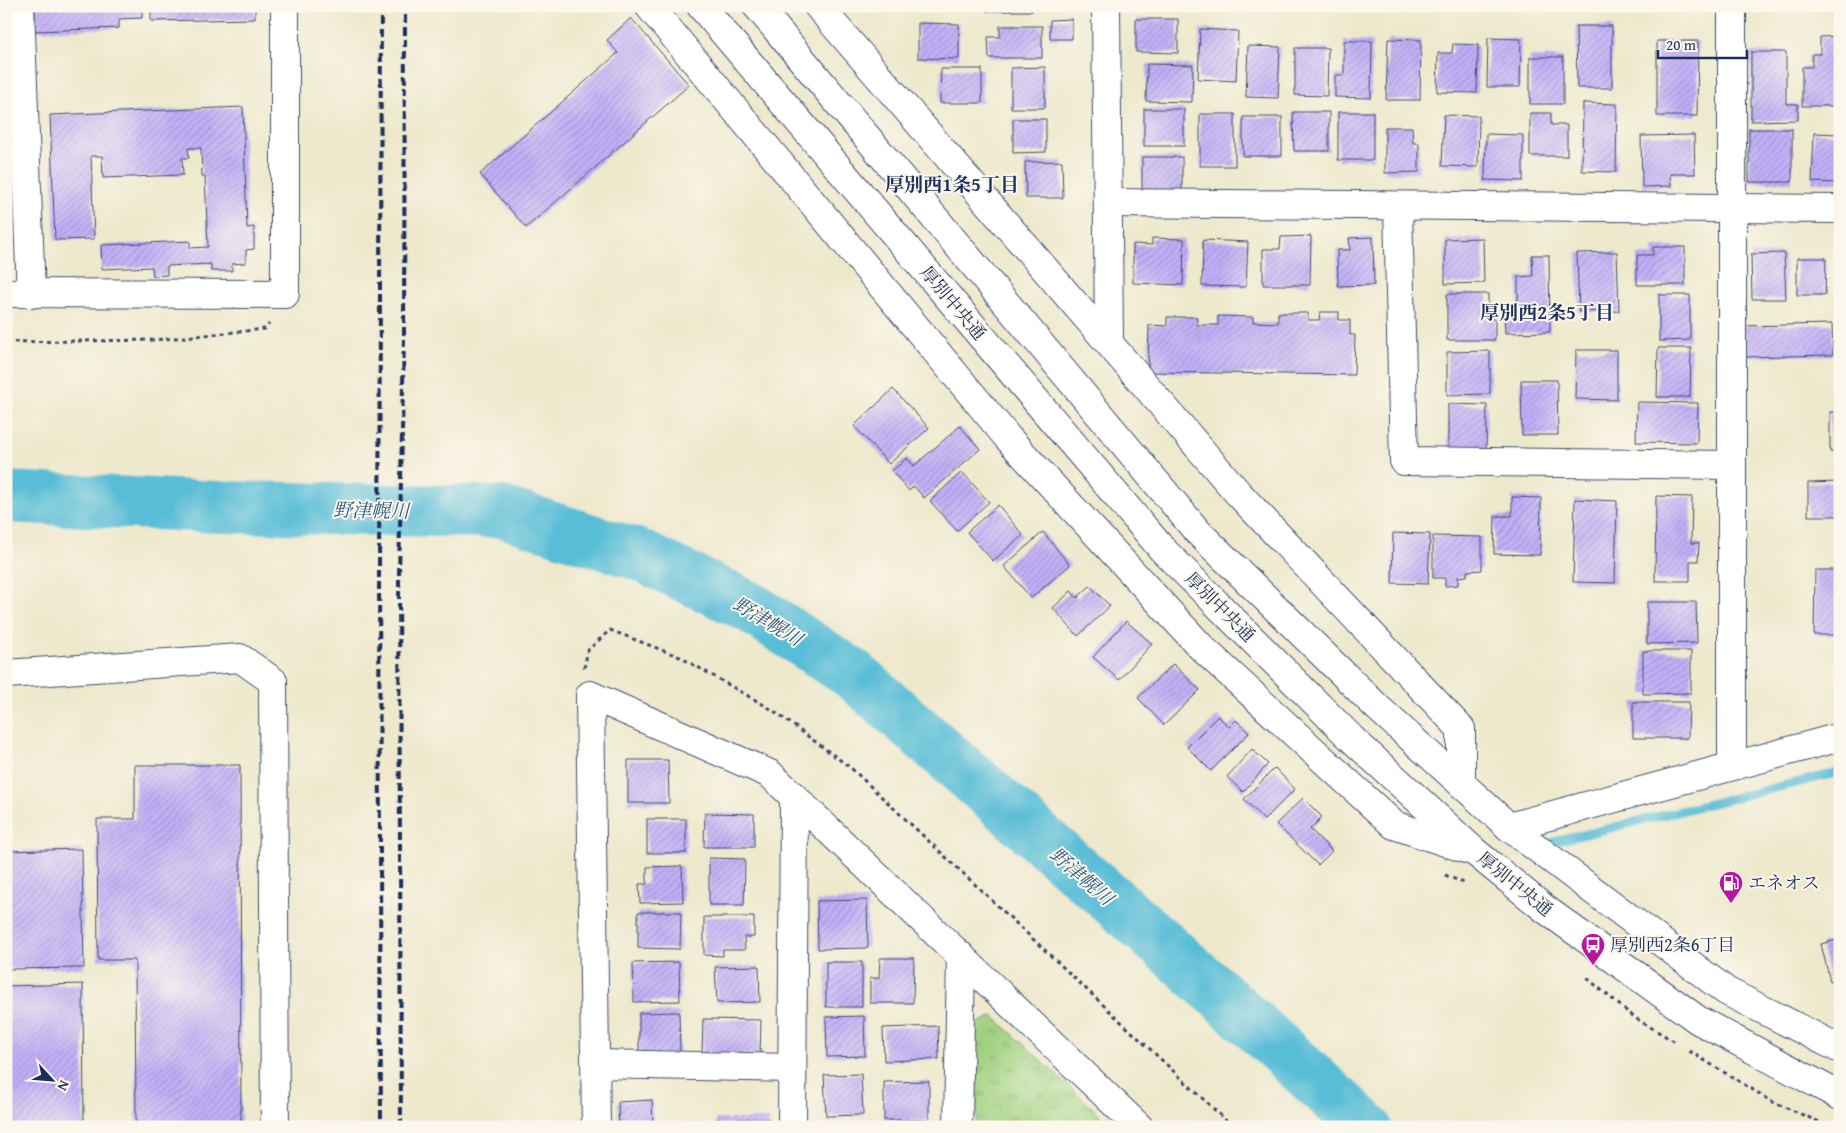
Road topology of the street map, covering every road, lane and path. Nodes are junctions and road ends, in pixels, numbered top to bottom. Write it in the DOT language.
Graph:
graph roads {
  1 [pos="20,6"];
  2 [pos="285,6"];
  3 [pos="649,6"];
  4 [pos="701,6"];
  5 [pos="757,6"];
  6 [pos="818,6"];
  7 [pos="1106,6"];
  8 [pos="1732,6"];
  9 [pos="1108,203"];
  10 [pos="1398,206"];
  11 [pos="1732,208"];
  12 [pos="1840,209"];
  13 [pos="19,294"];
  14 [pos="285,294"];
  15 [pos="6,342"];
  16 [pos="1109,342"];
  17 [pos="1732,465"];
  18 [pos="6,674"];
  19 [pos="590,695"];
  20 [pos="1840,736"];
  21 [pos="1732,765"];
  22 [pos="1461,783"];
  23 [pos="794,797"];
  24 [pos="1509,827"];
  25 [pos="1474,852"];
  26 [pos="960,956"];
  27 [pos="1840,1049"];
  28 [pos="596,1064"];
  29 [pos="792,1068"];
  30 [pos="1840,1096"];
  31 [pos="275,1127"];
  32 [pos="596,1127"];
  33 [pos="792,1127"];
  34 [pos="958,1127"];
  35 [pos="1139,1127"];
  36 [pos="1232,1127"];
  1 -- 13 [label="street"];
  2 -- 14 [label="street"];
  3 -- 25 [label="street"];
  4 -- 25 [label="street, 厚別中央通"];
  5 -- 22 [label="street"];
  6 -- 16 [label="street"];
  7 -- 9 [label="street"];
  8 -- 11 [label="street"];
  9 -- 10 [label="street"];
  9 -- 16 [label="street"];
  10 -- 11 [label="street"];
  10 -- 17 [label="street"];
  11 -- 12 [label="street"];
  11 -- 17 [label="street"];
  13 -- 14 [label="street"];
  14 -- 15 [label="path"];
  16 -- 22 [label="street"];
  17 -- 21 [label="street"];
  18 -- 31 [label="street"];
  19 -- 23 [label="street"];
  19 -- 28 [label="street"];
  19 -- 36 [label="path"];
  20 -- 21 [label="street"];
  21 -- 24 [label="street"];
  22 -- 24 [label="street"];
  23 -- 26 [label="street"];
  23 -- 29 [label="street"];
  24 -- 27 [label="street"];
  25 -- 30 [label="street, 厚別中央通"];
  26 -- 34 [label="street"];
  26 -- 35 [label="street"];
  28 -- 29 [label="street"];
  28 -- 32 [label="street"];
  29 -- 33 [label="street"];
}
